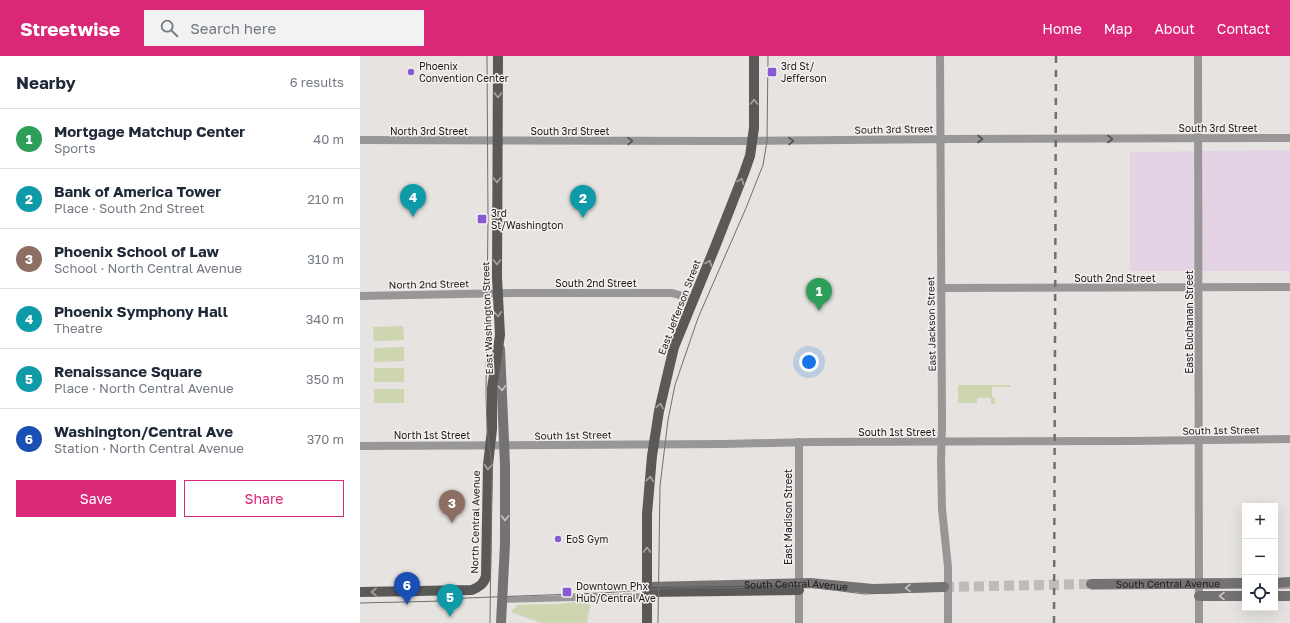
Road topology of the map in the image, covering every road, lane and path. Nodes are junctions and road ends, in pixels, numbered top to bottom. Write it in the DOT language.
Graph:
graph roads {
  1 [pos="498,56"];
  2 [pos="754,56"];
  3 [pos="940,56"];
  4 [pos="1198,56"];
  5 [pos="1199,138"];
  6 [pos="1290,138"];
  7 [pos="941,139"];
  8 [pos="360,140"];
  9 [pos="498,141"];
  10 [pos="752,141"];
  11 [pos="1199,287"];
  12 [pos="1290,287"];
  13 [pos="941,288"];
  14 [pos="497,293"];
  15 [pos="360,296"];
  16 [pos="693,299"];
  17 [pos="500,335"];
  18 [pos="1290,439"];
  19 [pos="1199,440"];
  20 [pos="942,441"];
  21 [pos="798,442"];
  22 [pos="654,444"];
  23 [pos="490,445"];
  24 [pos="504,445"];
  25 [pos="360,446"];
  26 [pos="1290,582"];
  27 [pos="1242,583"];
  28 [pos="1278,583"];
  29 [pos="1091,584"];
  30 [pos="798,589"];
  31 [pos="946,589"];
  32 [pos="1199,589"];
  33 [pos="360,592"];
  34 [pos="647,592"];
  35 [pos="1242,596"];
  36 [pos="1278,596"];
  37 [pos="1290,596"];
  38 [pos="502,600"];
  39 [pos="501,623"];
  40 [pos="647,623"];
  41 [pos="799,623"];
  42 [pos="948,623"];
  43 [pos="1199,623"];
  1 -- 9 [label="main road, East Washington Street, one-way"];
  10 -- 2 [label="main road, East Jefferson Street, one-way"];
  3 -- 7 [label="street, East Jackson Street"];
  4 -- 5 [label="street, East Buchanan Street"];
  5 -- 6 [label="street, South 3rd Street"];
  7 -- 5 [label="street, South 3rd Street, one-way"];
  5 -- 11 [label="street, East Buchanan Street"];
  10 -- 7 [label="street, South 3rd Street, one-way"];
  7 -- 13 [label="street, East Jackson Street"];
  8 -- 9 [label="street, North 3rd Street"];
  9 -- 10 [label="street, South 3rd Street, one-way"];
  9 -- 14 [label="main road, East Washington Street, one-way"];
  16 -- 10 [label="main road, East Jefferson Street, one-way"];
  11 -- 12 [label="street, South 2nd Street"];
  11 -- 13 [label="street, South 2nd Street"];
  11 -- 19 [label="street, East Buchanan Street"];
  13 -- 20 [label="street, East Jackson Street"];
  14 -- 15 [label="street, North 2nd Street"];
  14 -- 16 [label="street, South 2nd Street"];
  14 -- 17 [label="main road, East Washington Street, one-way"];
  22 -- 16 [label="main road, East Jefferson Street, one-way"];
  17 -- 23 [label="main road, North Central Avenue"];
  17 -- 24 [label="main road, East Washington Street, one-way"];
  18 -- 19 [label="street, South 1st Street"];
  19 -- 20 [label="street, South 1st Street"];
  19 -- 32 [label="street, East Buchanan Street"];
  20 -- 21 [label="street, South 1st Street"];
  20 -- 31 [label="street, East Jackson Street"];
  21 -- 22 [label="street, South 1st Street"];
  21 -- 30 [label="street, East Madison Street"];
  22 -- 24 [label="street, South 1st Street"];
  34 -- 22 [label="main road, East Jefferson Street, one-way"];
  23 -- 24 [label="street, North 1st Street"];
  23 -- 25 [label="street, North 1st Street"];
  23 -- 33 [label="main road, North Central Avenue, one-way"];
  24 -- 38 [label="main road, East Washington Street, one-way"];
  26 -- 28 [label="main road"];
  27 -- 32 [label="main road, South Central Avenue"];
  29 -- 32 [label="main road, South Central Avenue"];
  31 -- 30 [label="main road, South Central Avenue, one-way"];
  30 -- 34 [label="main road"];
  30 -- 41 [label="street, East Madison Street"];
  31 -- 42 [label="street, East Jackson Street"];
  35 -- 32 [label="main road, one-way"];
  32 -- 43 [label="street, East Buchanan Street"];
  34 -- 38 [label="street"];
  34 -- 40 [label="main road, East Jefferson Street"];
  36 -- 37 [label="main road"];
  38 -- 39 [label="main road, East Washington Street"];
}
